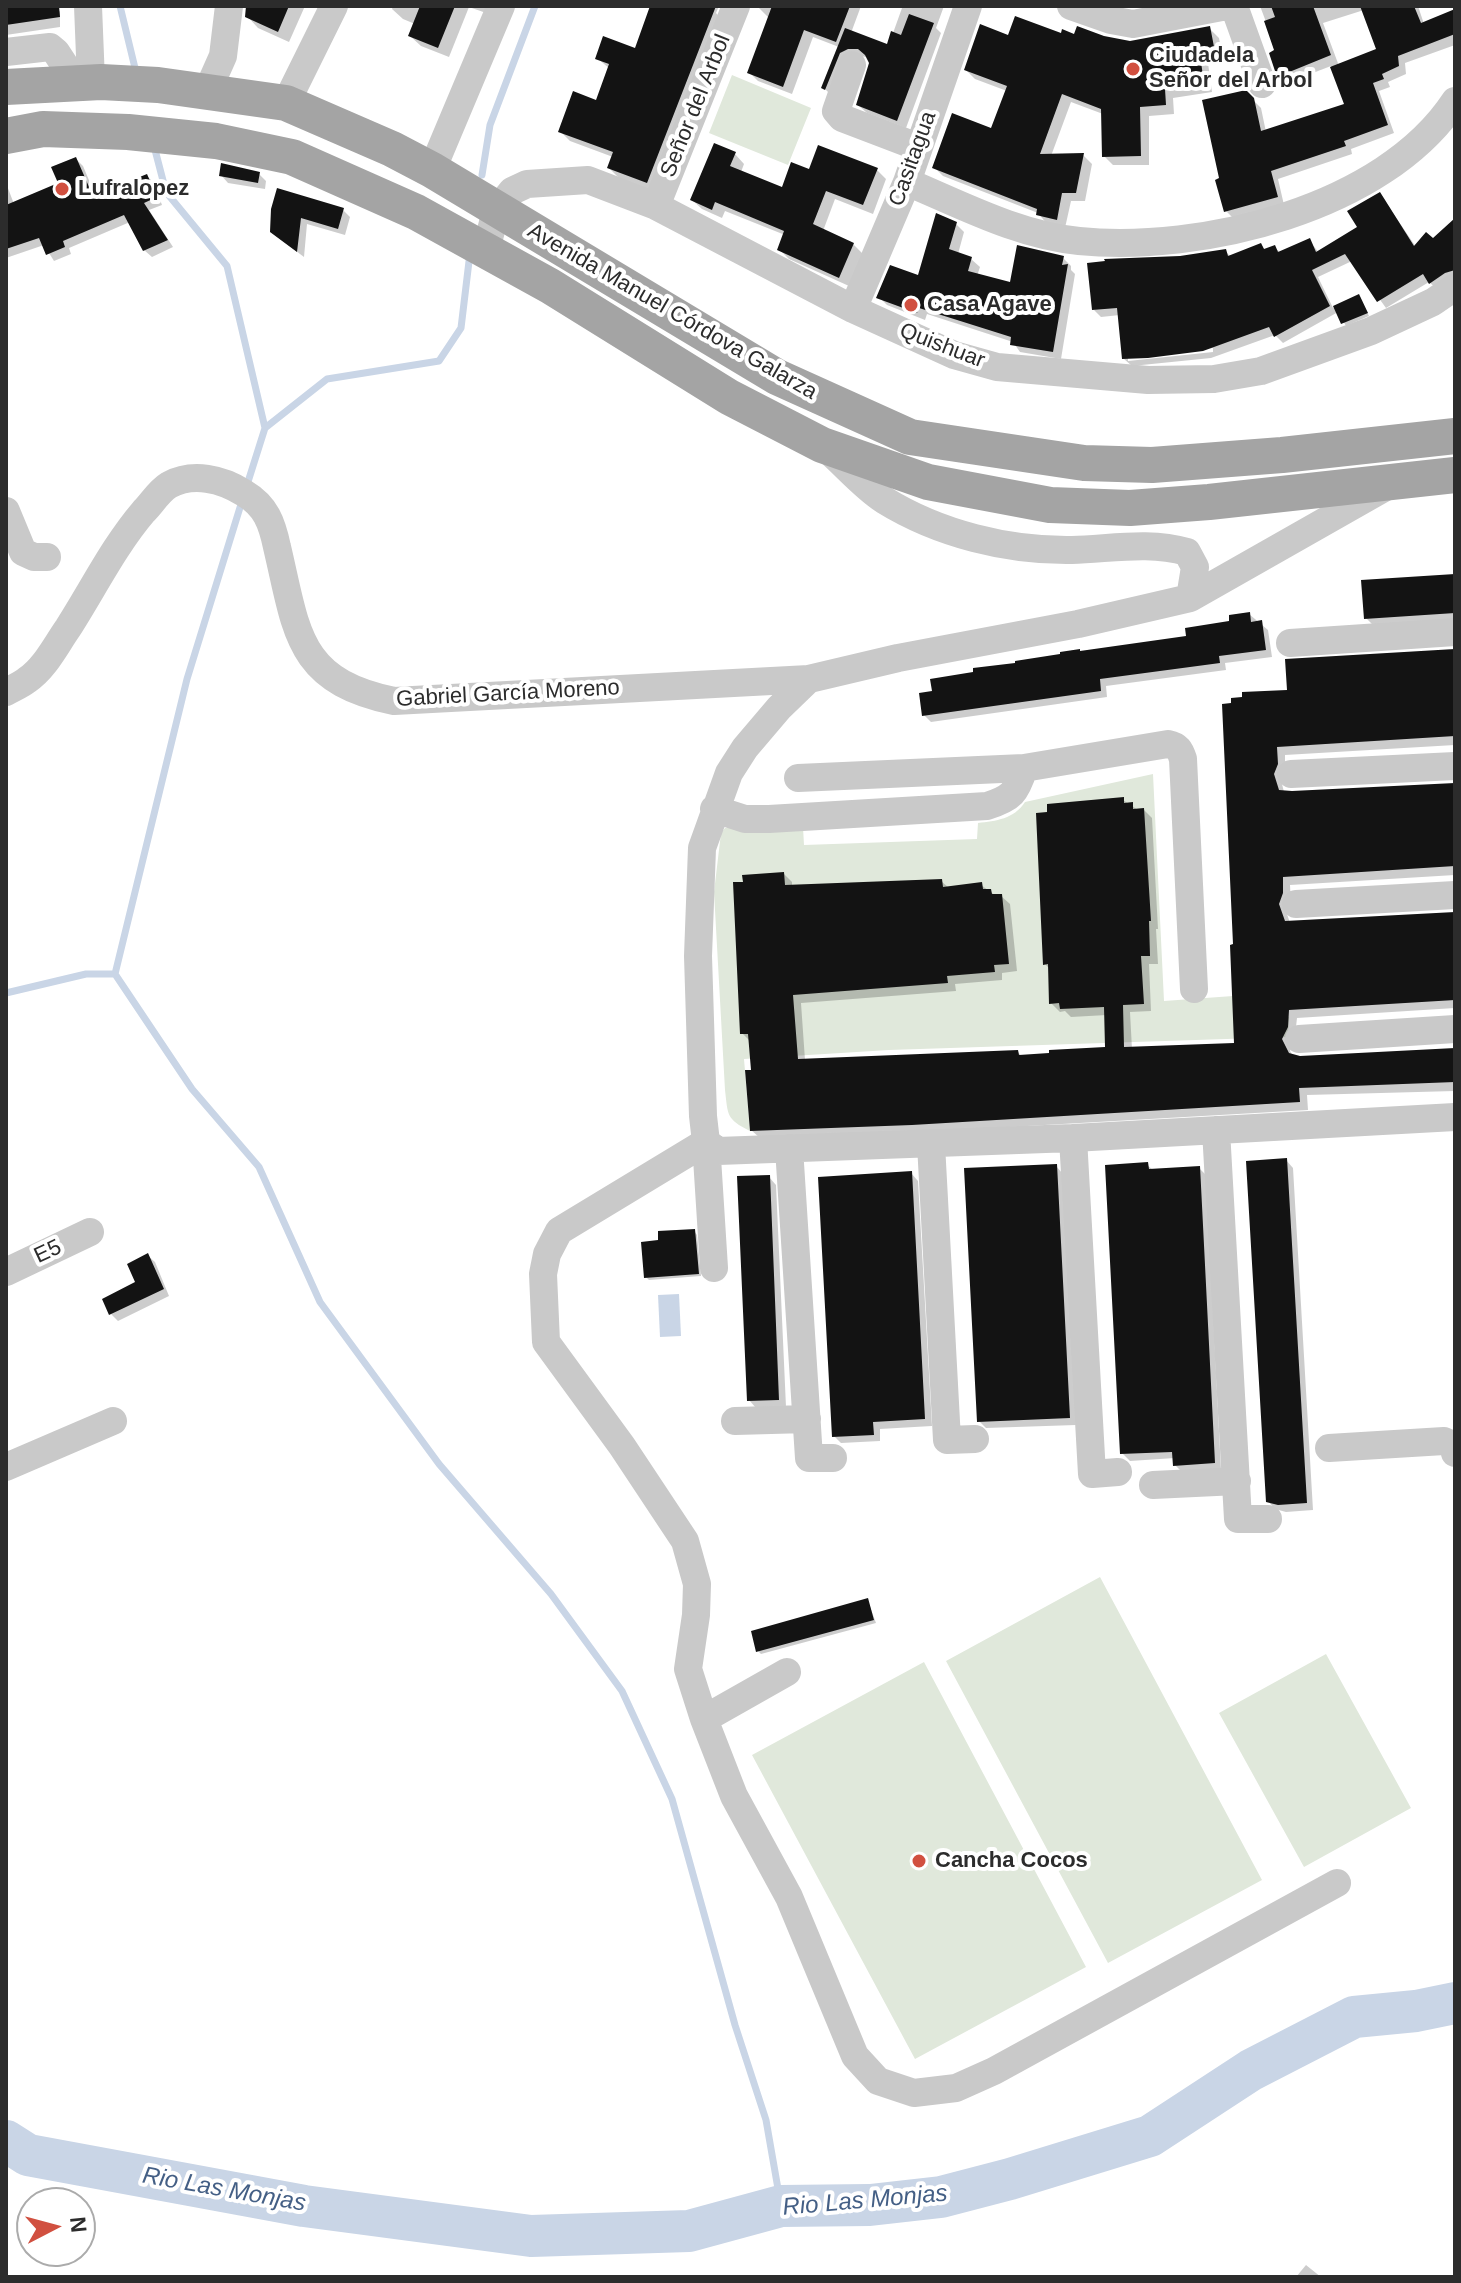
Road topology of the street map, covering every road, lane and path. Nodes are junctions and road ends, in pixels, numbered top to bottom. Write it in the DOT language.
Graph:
graph roads {
  1 [pos="88,6"];
  2 [pos="229,6"];
  3 [pos="334,6"];
  4 [pos="501,6"];
  5 [pos="736,6"];
  6 [pos="968,6"];
  7 [pos="1071,6"];
  8 [pos="1227,6"];
  9 [pos="1234,6"];
  10 [pos="6,52"];
  11 [pos="852,65"];
  12 [pos="84,82"];
  13 [pos="1262,84"];
  14 [pos="6,87"];
  15 [pos="207,92"];
  16 [pos="1455,101"];
  17 [pos="286,103"];
  18 [pos="6,136"];
  19 [pos="918,147"];
  20 [pos="432,170"];
  21 [pos="907,182"];
  22 [pos="656,206"];
  23 [pos="496,211"];
  24 [pos="486,250"];
  25 [pos="571,254"];
  26 [pos="550,286"];
  27 [pos="1455,287"];
  28 [pos="853,309"];
  29 [pos="1455,436"];
  30 [pos="822,445"];
  31 [pos="1455,475"];
  32 [pos="1393,483"];
  33 [pos="6,511"];
  34 [pos="47,557"];
  35 [pos="1190,598"];
  36 [pos="1455,632"];
  37 [pos="1290,643"];
  38 [pos="809,679"];
  39 [pos="6,692"];
  40 [pos="1455,766"];
  41 [pos="1024,768"];
  42 [pos="1291,774"];
  43 [pos="798,778"];
  44 [pos="714,809"];
  45 [pos="1455,895"];
  46 [pos="1296,904"];
  47 [pos="1194,989"];
  48 [pos="1455,1029"];
  49 [pos="1299,1039"];
  50 [pos="1455,1117"];
  51 [pos="1216,1130"];
  52 [pos="1073,1138"];
  53 [pos="706,1142"];
  54 [pos="931,1144"];
  55 [pos="789,1148"];
  56 [pos="90,1232"];
  57 [pos="714,1268"];
  58 [pos="6,1272"];
  59 [pos="807,1419"];
  60 [pos="113,1421"];
  61 [pos="735,1421"];
  62 [pos="975,1439"];
  63 [pos="1329,1448"];
  64 [pos="1455,1453"];
  65 [pos="833,1458"];
  66 [pos="6,1467"];
  67 [pos="1118,1472"];
  68 [pos="1237,1481"];
  69 [pos="1153,1485"];
  70 [pos="1268,1519"];
  71 [pos="787,1672"];
  72 [pos="704,1719"];
  73 [pos="1337,1883"];
  1 -- 12 [label="street"];
  2 -- 15 [label="street"];
  3 -- 17 [label="street"];
  4 -- 20 [label="street"];
  5 -- 22 [label="street, Señor del Arbol"];
  6 -- 19 [label="street, Casitagua"];
  7 -- 8 [label="street"];
  9 -- 13 [label="street"];
  10 -- 12 [label="street"];
  11 -- 19 [label="street"];
  12 -- 14 [label="main road, Avenida Manuel Córdova Galarza"];
  12 -- 15 [label="main road, Avenida Manuel Córdova Galarza"];
  15 -- 17 [label="main road, Avenida Manuel Córdova Galarza"];
  16 -- 21 [label="street"];
  17 -- 20 [label="main road, Avenida Manuel Córdova Galarza"];
  18 -- 24 [label="main road, Avenida Manuel Córdova Galarza"];
  19 -- 21 [label="street, Casitagua"];
  20 -- 23 [label="main road, Avenida Manuel Córdova Galarza"];
  21 -- 28 [label="street, Casitagua"];
  22 -- 23 [label="street, Quishuar"];
  22 -- 28 [label="street, Quishuar"];
  23 -- 24 [label="street"];
  23 -- 25 [label="main road, Avenida Manuel Córdova Galarza"];
  24 -- 26 [label="main road, Avenida Manuel Córdova Galarza"];
  25 -- 26 [label="main road"];
  25 -- 29 [label="main road, Avenida Manuel Córdova Galarza"];
  26 -- 30 [label="main road, Avenida Manuel Córdova Galarza"];
  27 -- 28 [label="street, Quishuar"];
  30 -- 32 [label="main road, Avenida Manuel Córdova Galarza"];
  30 -- 35 [label="street"];
  31 -- 32 [label="main road, Avenida Manuel Córdova Galarza"];
  32 -- 35 [label="street, Gabriel García Moreno"];
  33 -- 34 [label="street"];
  35 -- 38 [label="street, Gabriel García Moreno"];
  36 -- 37 [label="street"];
  38 -- 39 [label="street, Gabriel García Moreno"];
  38 -- 44 [label="street"];
  40 -- 42 [label="street"];
  41 -- 43 [label="street"];
  41 -- 44 [label="street"];
  41 -- 47 [label="street"];
  44 -- 53 [label="street"];
  45 -- 46 [label="street"];
  48 -- 49 [label="street"];
  50 -- 51 [label="street"];
  51 -- 52 [label="street"];
  51 -- 68 [label="street"];
  52 -- 54 [label="street"];
  52 -- 67 [label="street"];
  53 -- 55 [label="street"];
  53 -- 57 [label="street"];
  53 -- 72 [label="street"];
  54 -- 55 [label="street"];
  54 -- 62 [label="street"];
  55 -- 59 [label="street"];
  56 -- 58 [label="street, E5"];
  59 -- 61 [label="street"];
  59 -- 65 [label="street"];
  60 -- 66 [label="street"];
  63 -- 64 [label="street"];
  68 -- 69 [label="street"];
  68 -- 70 [label="street"];
  71 -- 72 [label="street"];
  72 -- 73 [label="street"];
}
